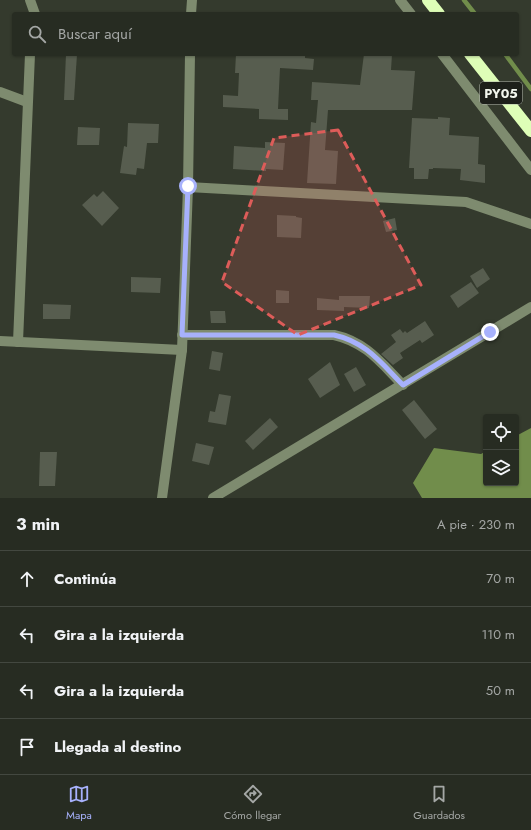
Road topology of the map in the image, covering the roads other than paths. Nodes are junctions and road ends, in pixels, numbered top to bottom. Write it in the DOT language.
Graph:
graph roads {
  1 [pos="30,0"];
  2 [pos="192,0"];
  3 [pos="400,0"];
  4 [pos="428,0"];
  5 [pos="34,12"];
  6 [pos="191,12"];
  7 [pos="409,12"];
  8 [pos="437,12"];
  9 [pos="30,56"];
  10 [pos="190,56"];
  11 [pos="444,56"];
  12 [pos="472,56"];
  13 [pos="0,92"];
  14 [pos="27,102"];
  15 [pos="531,131"];
  16 [pos="531,170"];
  17 [pos="188,186"];
  18 [pos="531,224"];
  19 [pos="531,307"];
  20 [pos="182,335"];
  21 [pos="0,341"];
  22 [pos="18,342"];
  23 [pos="182,350"];
  24 [pos="403,385"];
  25 [pos="162,498"];
  26 [pos="213,498"];
  1 -- 5 [label="street"];
  2 -- 6 [label="street"];
  3 -- 7 [label="street"];
  4 -- 8 [label="highway"];
  9 -- 14 [label="street"];
  10 -- 17 [label="street"];
  11 -- 16 [label="street"];
  12 -- 15 [label="highway, PY05"];
  13 -- 14 [label="street"];
  14 -- 22 [label="street"];
  17 -- 18 [label="street"];
  17 -- 20 [label="street"];
  19 -- 24 [label="street"];
  20 -- 23 [label="street"];
  20 -- 24 [label="street"];
  21 -- 22 [label="street"];
  22 -- 23 [label="street"];
  23 -- 25 [label="street"];
  24 -- 26 [label="street"];
}
